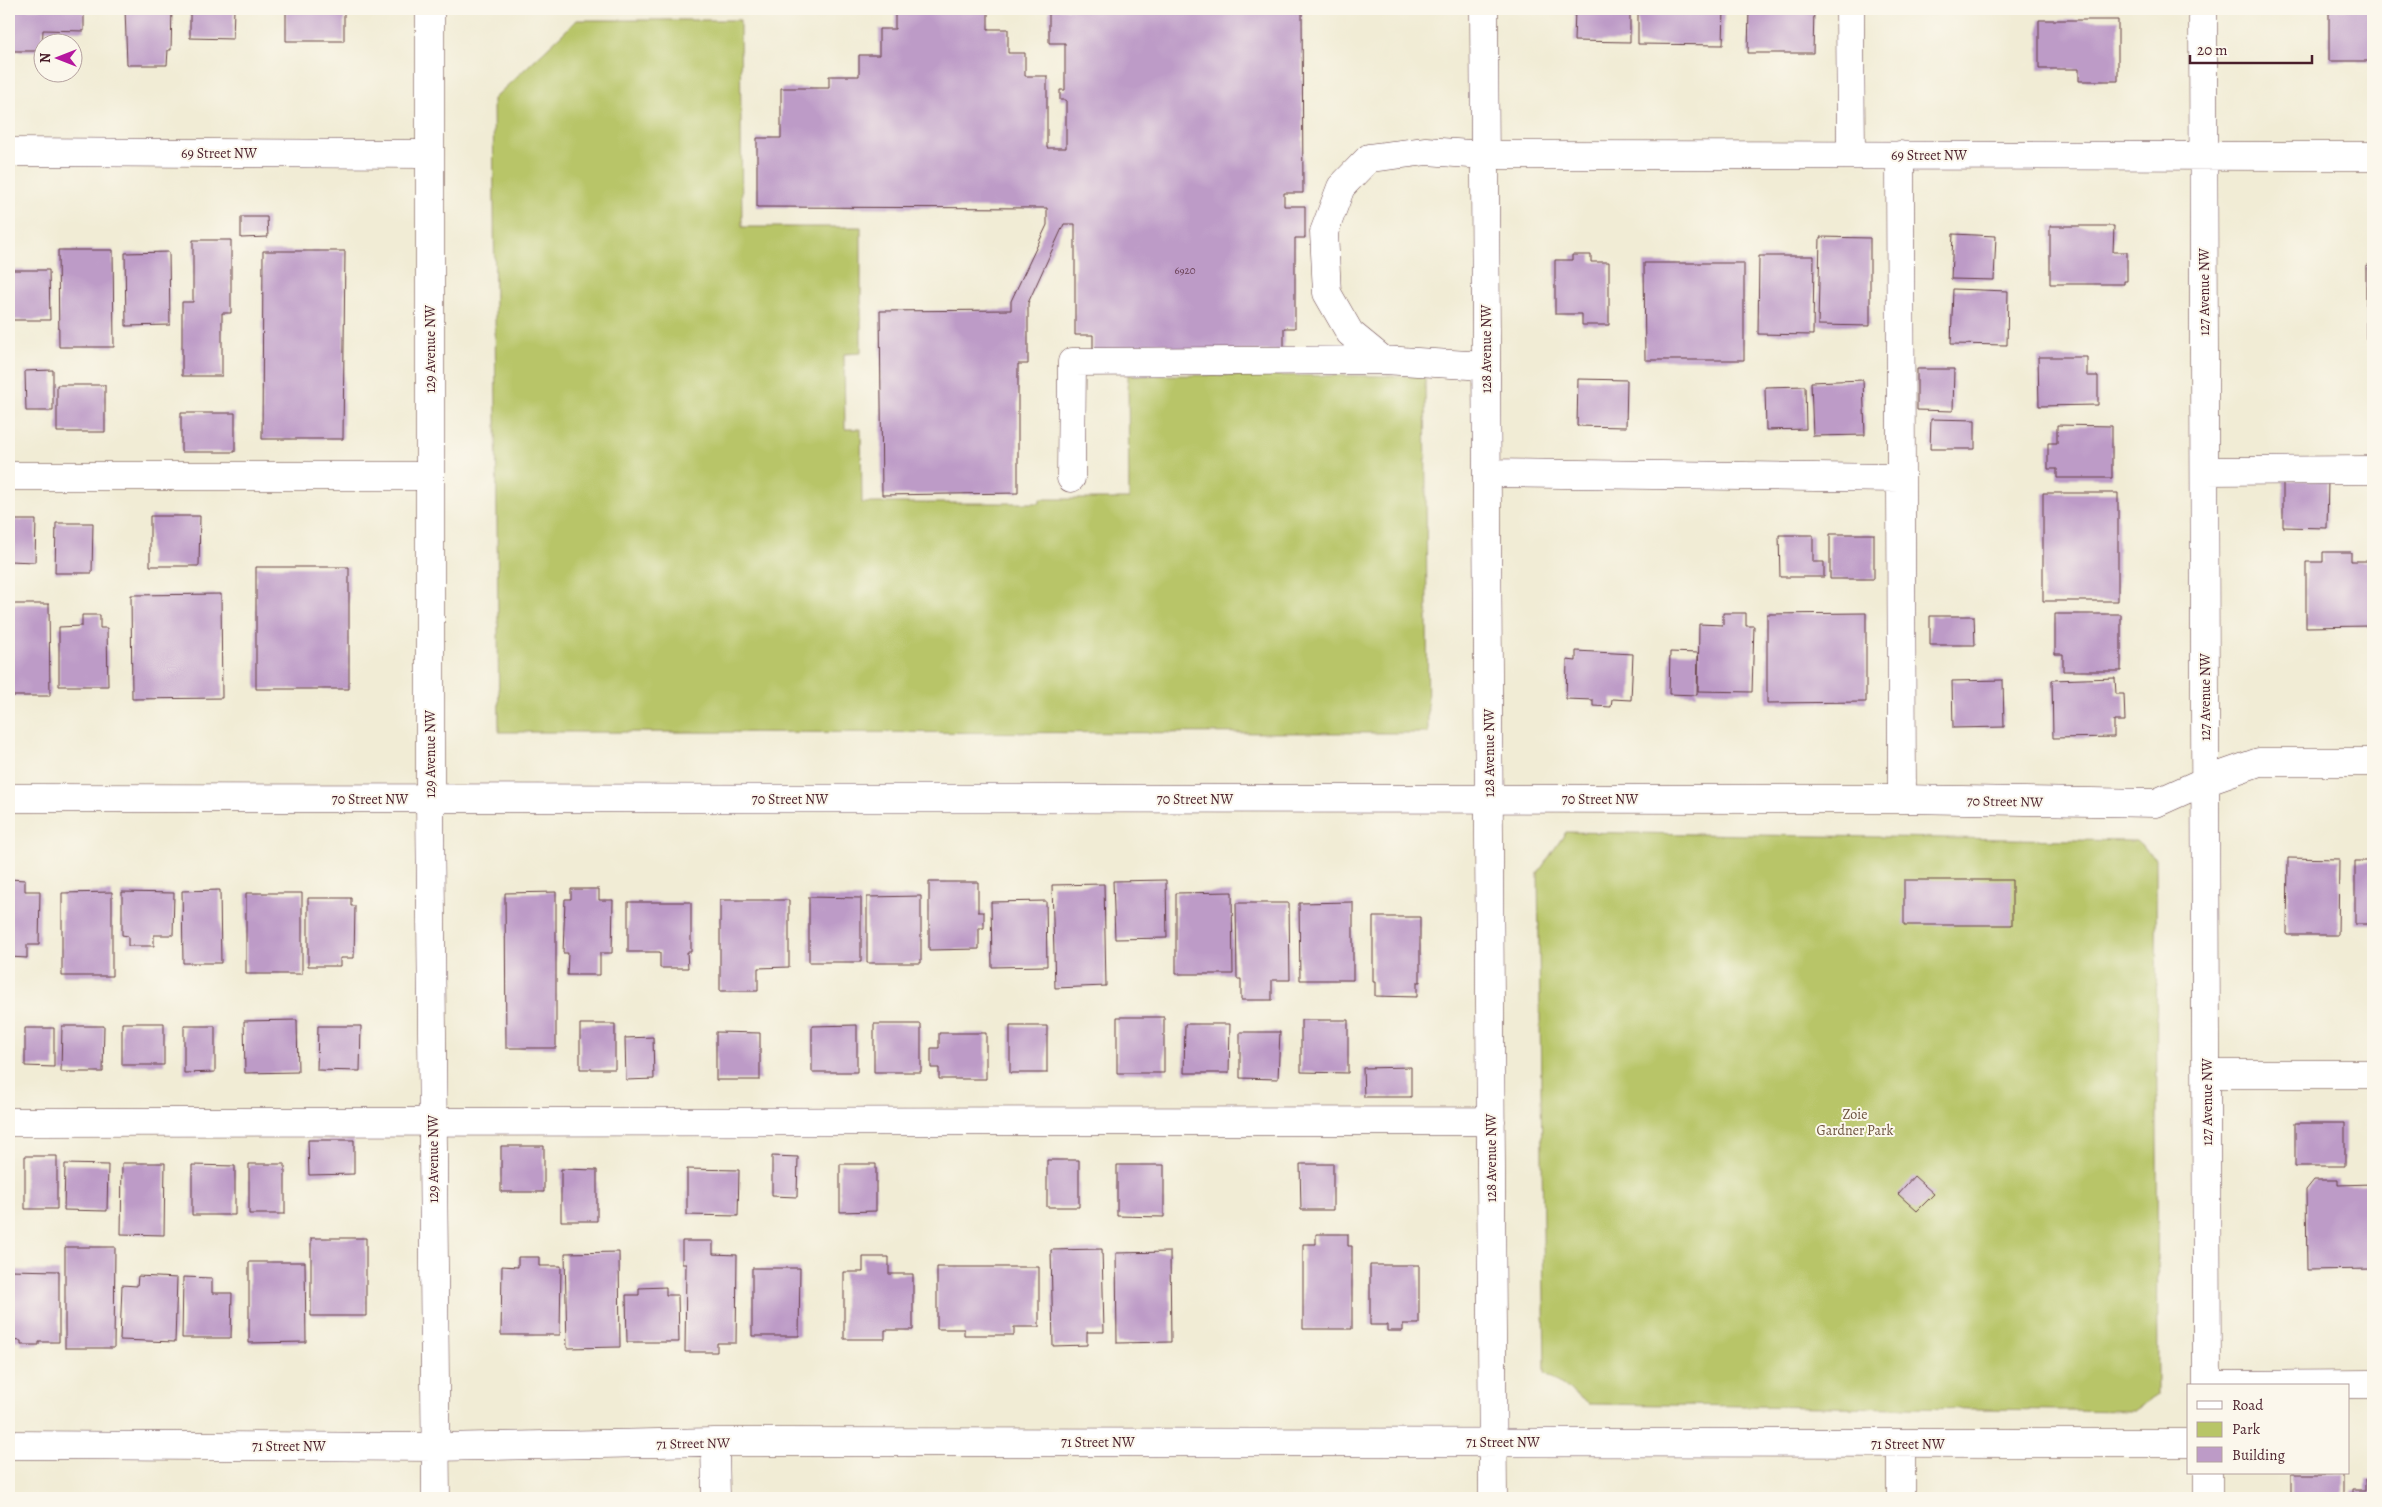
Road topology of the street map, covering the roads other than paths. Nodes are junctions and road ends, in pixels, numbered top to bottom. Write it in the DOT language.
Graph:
graph roads {
  1 [pos="430,9"];
  2 [pos="1484,9"];
  3 [pos="1850,9"];
  4 [pos="2203,9"];
  5 [pos="9,152"];
  6 [pos="430,154"];
  7 [pos="1852,154"];
  8 [pos="1485,155"];
  9 [pos="1900,155"];
  10 [pos="2373,156"];
  11 [pos="2203,157"];
  12 [pos="1383,360"];
  13 [pos="1486,366"];
  14 [pos="2373,470"];
  15 [pos="2205,471"];
  16 [pos="1488,473"];
  17 [pos="9,476"];
  18 [pos="430,476"];
  19 [pos="1071,478"];
  20 [pos="1900,478"];
  21 [pos="2373,762"];
  22 [pos="2205,782"];
  23 [pos="9,798"];
  24 [pos="1490,798"];
  25 [pos="430,799"];
  26 [pos="1902,799"];
  27 [pos="2207,1074"];
  28 [pos="2373,1074"];
  29 [pos="433,1121"];
  30 [pos="1491,1121"];
  31 [pos="9,1122"];
  32 [pos="2207,1384"];
  33 [pos="2350,1384"];
  34 [pos="2373,1384"];
  35 [pos="715,1442"];
  36 [pos="1493,1442"];
  37 [pos="2187,1443"];
  38 [pos="1901,1444"];
  39 [pos="9,1445"];
  40 [pos="436,1447"];
  41 [pos="2208,1474"];
  42 [pos="436,1498"];
  43 [pos="716,1498"];
  44 [pos="1493,1498"];
  45 [pos="1901,1498"];
  46 [pos="2208,1498"];
  1 -- 6 [label="street, 129 Avenue NW"];
  2 -- 8 [label="street, 128 Avenue NW"];
  3 -- 7 [label="street"];
  4 -- 11 [label="street, 127 Avenue NW"];
  5 -- 6 [label="street, 69 Street NW"];
  6 -- 18 [label="street, 129 Avenue NW"];
  7 -- 8 [label="street, 69 Street NW"];
  7 -- 9 [label="street, 69 Street NW"];
  8 -- 12 [label="street, 69 Street NW"];
  8 -- 13 [label="street, 128 Avenue NW"];
  9 -- 11 [label="street, 69 Street NW"];
  9 -- 20 [label="street"];
  10 -- 11 [label="street, 69 Street NW"];
  11 -- 15 [label="street, 127 Avenue NW"];
  12 -- 13 [label="street"];
  12 -- 19 [label="street"];
  13 -- 16 [label="street, 128 Avenue NW"];
  14 -- 15 [label="street"];
  15 -- 22 [label="street, 127 Avenue NW"];
  16 -- 20 [label="street"];
  16 -- 24 [label="street, 128 Avenue NW"];
  17 -- 18 [label="street"];
  18 -- 25 [label="street, 129 Avenue NW"];
  20 -- 26 [label="street"];
  21 -- 22 [label="street, 70 Street NW"];
  22 -- 26 [label="street, 70 Street NW"];
  22 -- 27 [label="street, 127 Avenue NW"];
  23 -- 25 [label="street, 70 Street NW"];
  24 -- 25 [label="street, 70 Street NW"];
  24 -- 26 [label="street, 70 Street NW"];
  24 -- 30 [label="street, 128 Avenue NW"];
  25 -- 29 [label="street, 129 Avenue NW"];
  27 -- 28 [label="street"];
  27 -- 32 [label="street, 127 Avenue NW"];
  29 -- 30 [label="street"];
  29 -- 31 [label="street"];
  29 -- 40 [label="street, 129 Avenue NW"];
  30 -- 36 [label="street, 128 Avenue NW"];
  33 -- 34 [label="street"];
  35 -- 36 [label="street, 71 Street NW"];
  35 -- 40 [label="street, 71 Street NW"];
  35 -- 43 [label="street"];
  36 -- 38 [label="street, 71 Street NW"];
  36 -- 44 [label="street, 128 Avenue NW"];
  37 -- 38 [label="street, 71 Street NW"];
  38 -- 45 [label="street"];
  39 -- 40 [label="street, 71 Street NW"];
  40 -- 42 [label="street, 129 Avenue NW"];
  41 -- 46 [label="street"];
}
